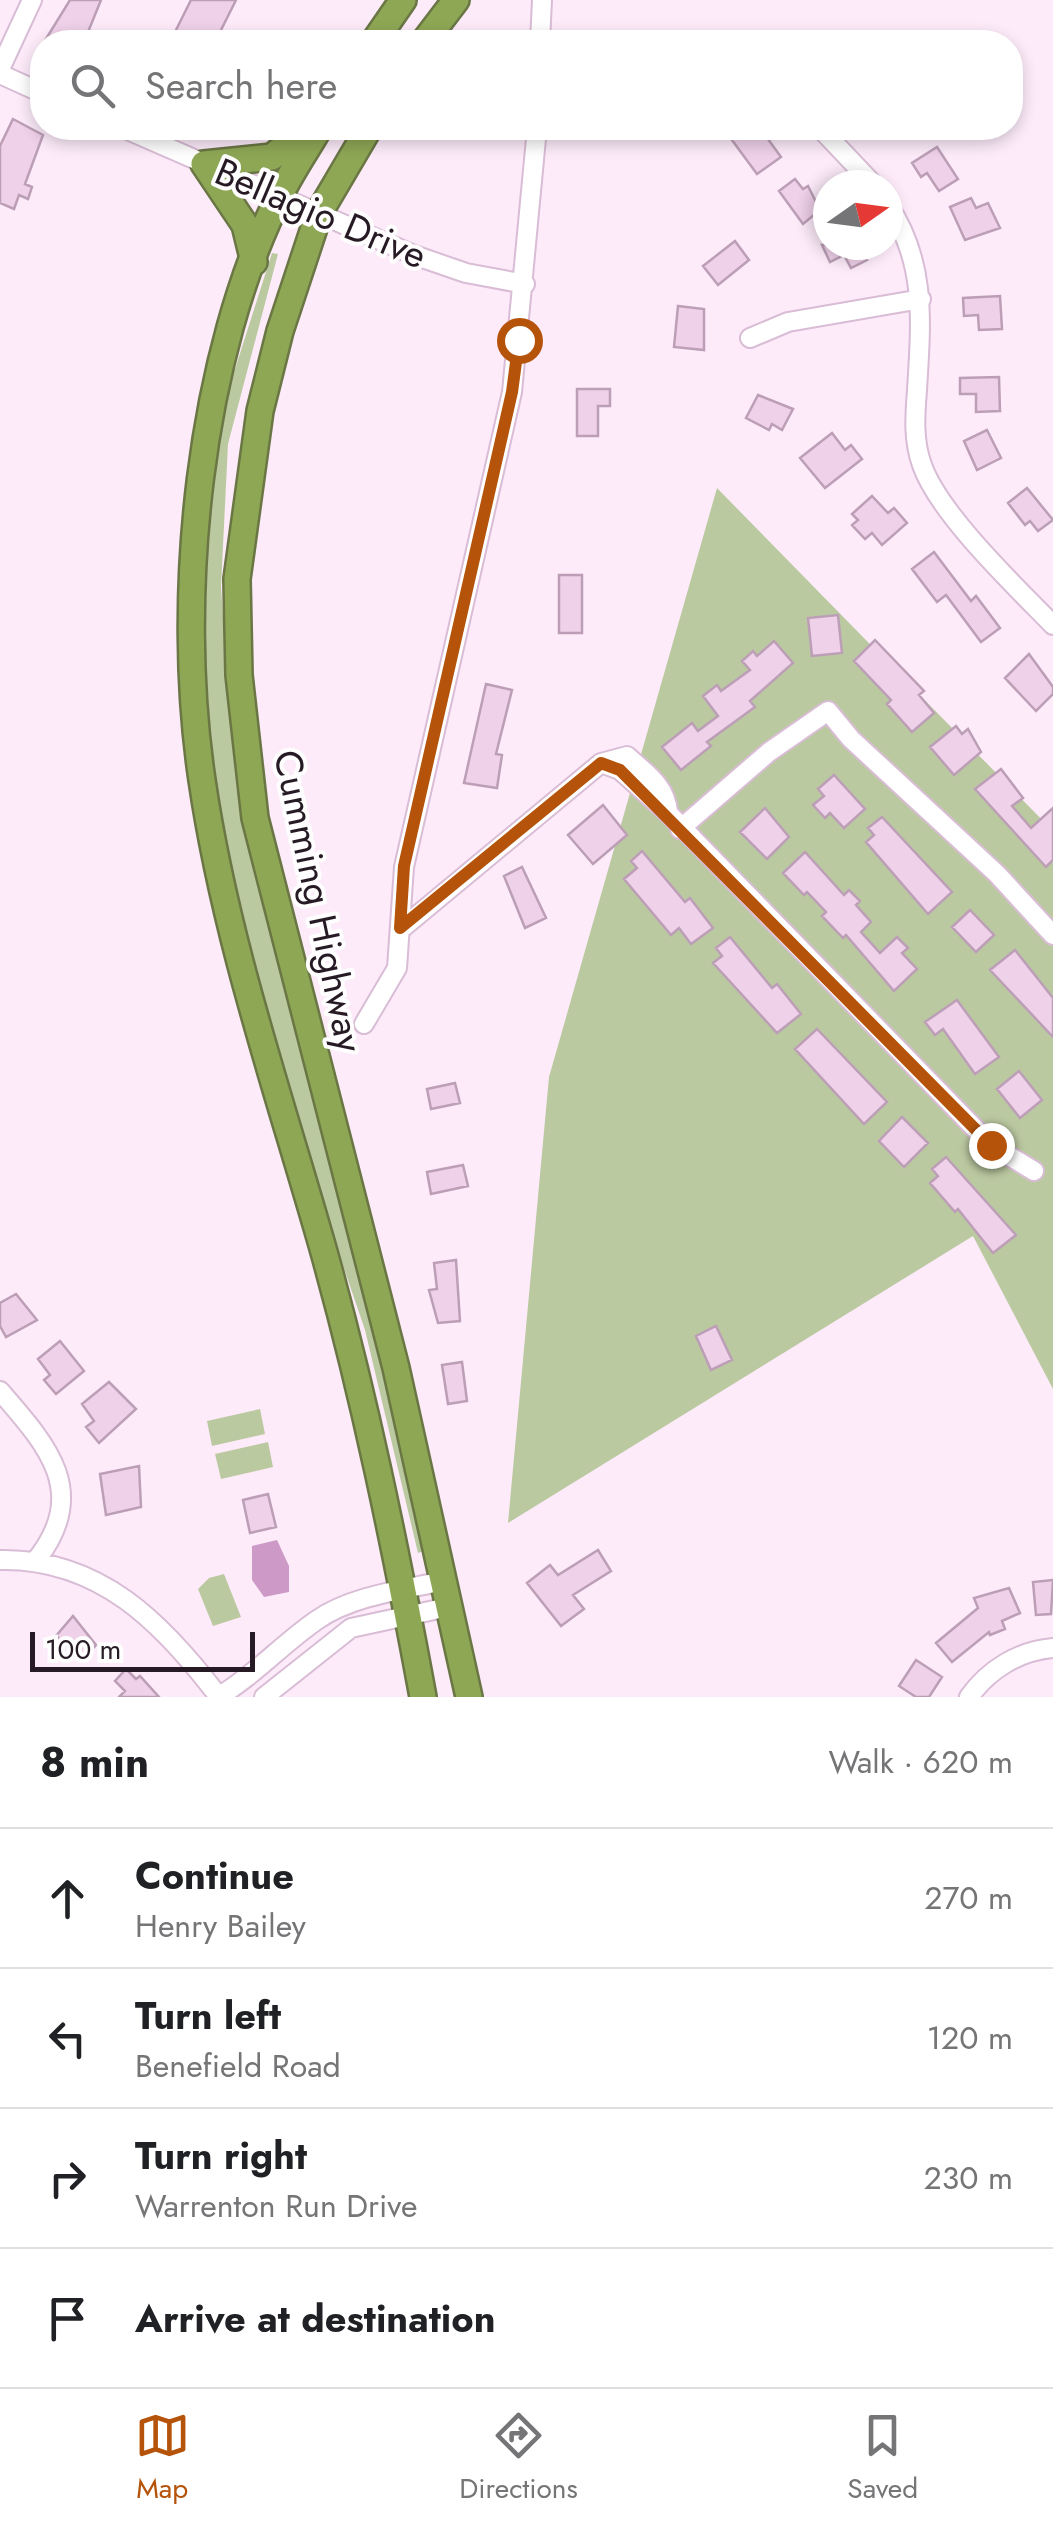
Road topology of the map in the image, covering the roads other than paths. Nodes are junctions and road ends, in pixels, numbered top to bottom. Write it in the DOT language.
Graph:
graph roads {
  1 [pos="32,0"];
  2 [pos="403,0"];
  3 [pos="456,0"];
  4 [pos="542,0"];
  5 [pos="382,30"];
  6 [pos="433,30"];
  7 [pos="541,30"];
  8 [pos="0,72"];
  9 [pos="30,87"];
  10 [pos="149,140"];
  11 [pos="293,140"];
  12 [pos="312,140"];
  13 [pos="362,140"];
  14 [pos="536,140"];
  15 [pos="831,140"];
  16 [pos="204,164"];
  17 [pos="860,170"];
  18 [pos="281,193"];
  19 [pos="319,213"];
  20 [pos="903,233"];
  21 [pos="254,262"];
  22 [pos="525,284"];
  23 [pos="921,299"];
  24 [pos="750,338"];
  25 [pos="1053,625"];
  26 [pos="674,822"];
  27 [pos="400,928"];
  28 [pos="1053,935"];
  29 [pos="364,1024"];
  30 [pos="1034,1171"];
  31 [pos="0,1391"];
  32 [pos="0,1560"];
  33 [pos="37,1560"];
  34 [pos="442,1580"];
  35 [pos="406,1603"];
  36 [pos="448,1607"];
  37 [pos="305,1630"];
  38 [pos="1053,1648"];
  39 [pos="322,1652"];
  40 [pos="218,1697"];
  41 [pos="264,1697"];
  42 [pos="424,1697"];
  43 [pos="469,1697"];
  44 [pos="969,1697"];
  1 -- 8 [label="street"];
  2 -- 5 [label="highway"];
  3 -- 6 [label="highway"];
  4 -- 7 [label="street"];
  8 -- 9 [label="street"];
  10 -- 16 [label="street, Bellagio Drive"];
  11 -- 16 [label="highway"];
  12 -- 18 [label="highway"];
  13 -- 19 [label="highway, Cumming Highway"];
  14 -- 22 [label="street"];
  15 -- 17 [label="street"];
  16 -- 18 [label="street, Bellagio Drive"];
  16 -- 21 [label="highway"];
  18 -- 19 [label="street, Bellagio Drive"];
  18 -- 21 [label="highway"];
  19 -- 22 [label="street, Bellagio Drive"];
  19 -- 34 [label="highway, Cumming Highway"];
  20 -- 23 [label="street"];
  21 -- 35 [label="highway"];
  22 -- 27 [label="street"];
  23 -- 24 [label="street"];
  23 -- 25 [label="street"];
  26 -- 27 [label="street"];
  26 -- 28 [label="street"];
  26 -- 30 [label="street"];
  27 -- 29 [label="street"];
  31 -- 33 [label="street"];
  32 -- 33 [label="street"];
  33 -- 40 [label="street"];
  34 -- 35 [label="street"];
  34 -- 36 [label="highway, Cumming Highway"];
  35 -- 36 [label="street"];
  35 -- 37 [label="street"];
  35 -- 39 [label="street"];
  35 -- 42 [label="highway"];
  36 -- 43 [label="highway, Cumming Highway"];
  37 -- 39 [label="street"];
  37 -- 40 [label="street"];
  38 -- 44 [label="street"];
  39 -- 41 [label="street"];
}
